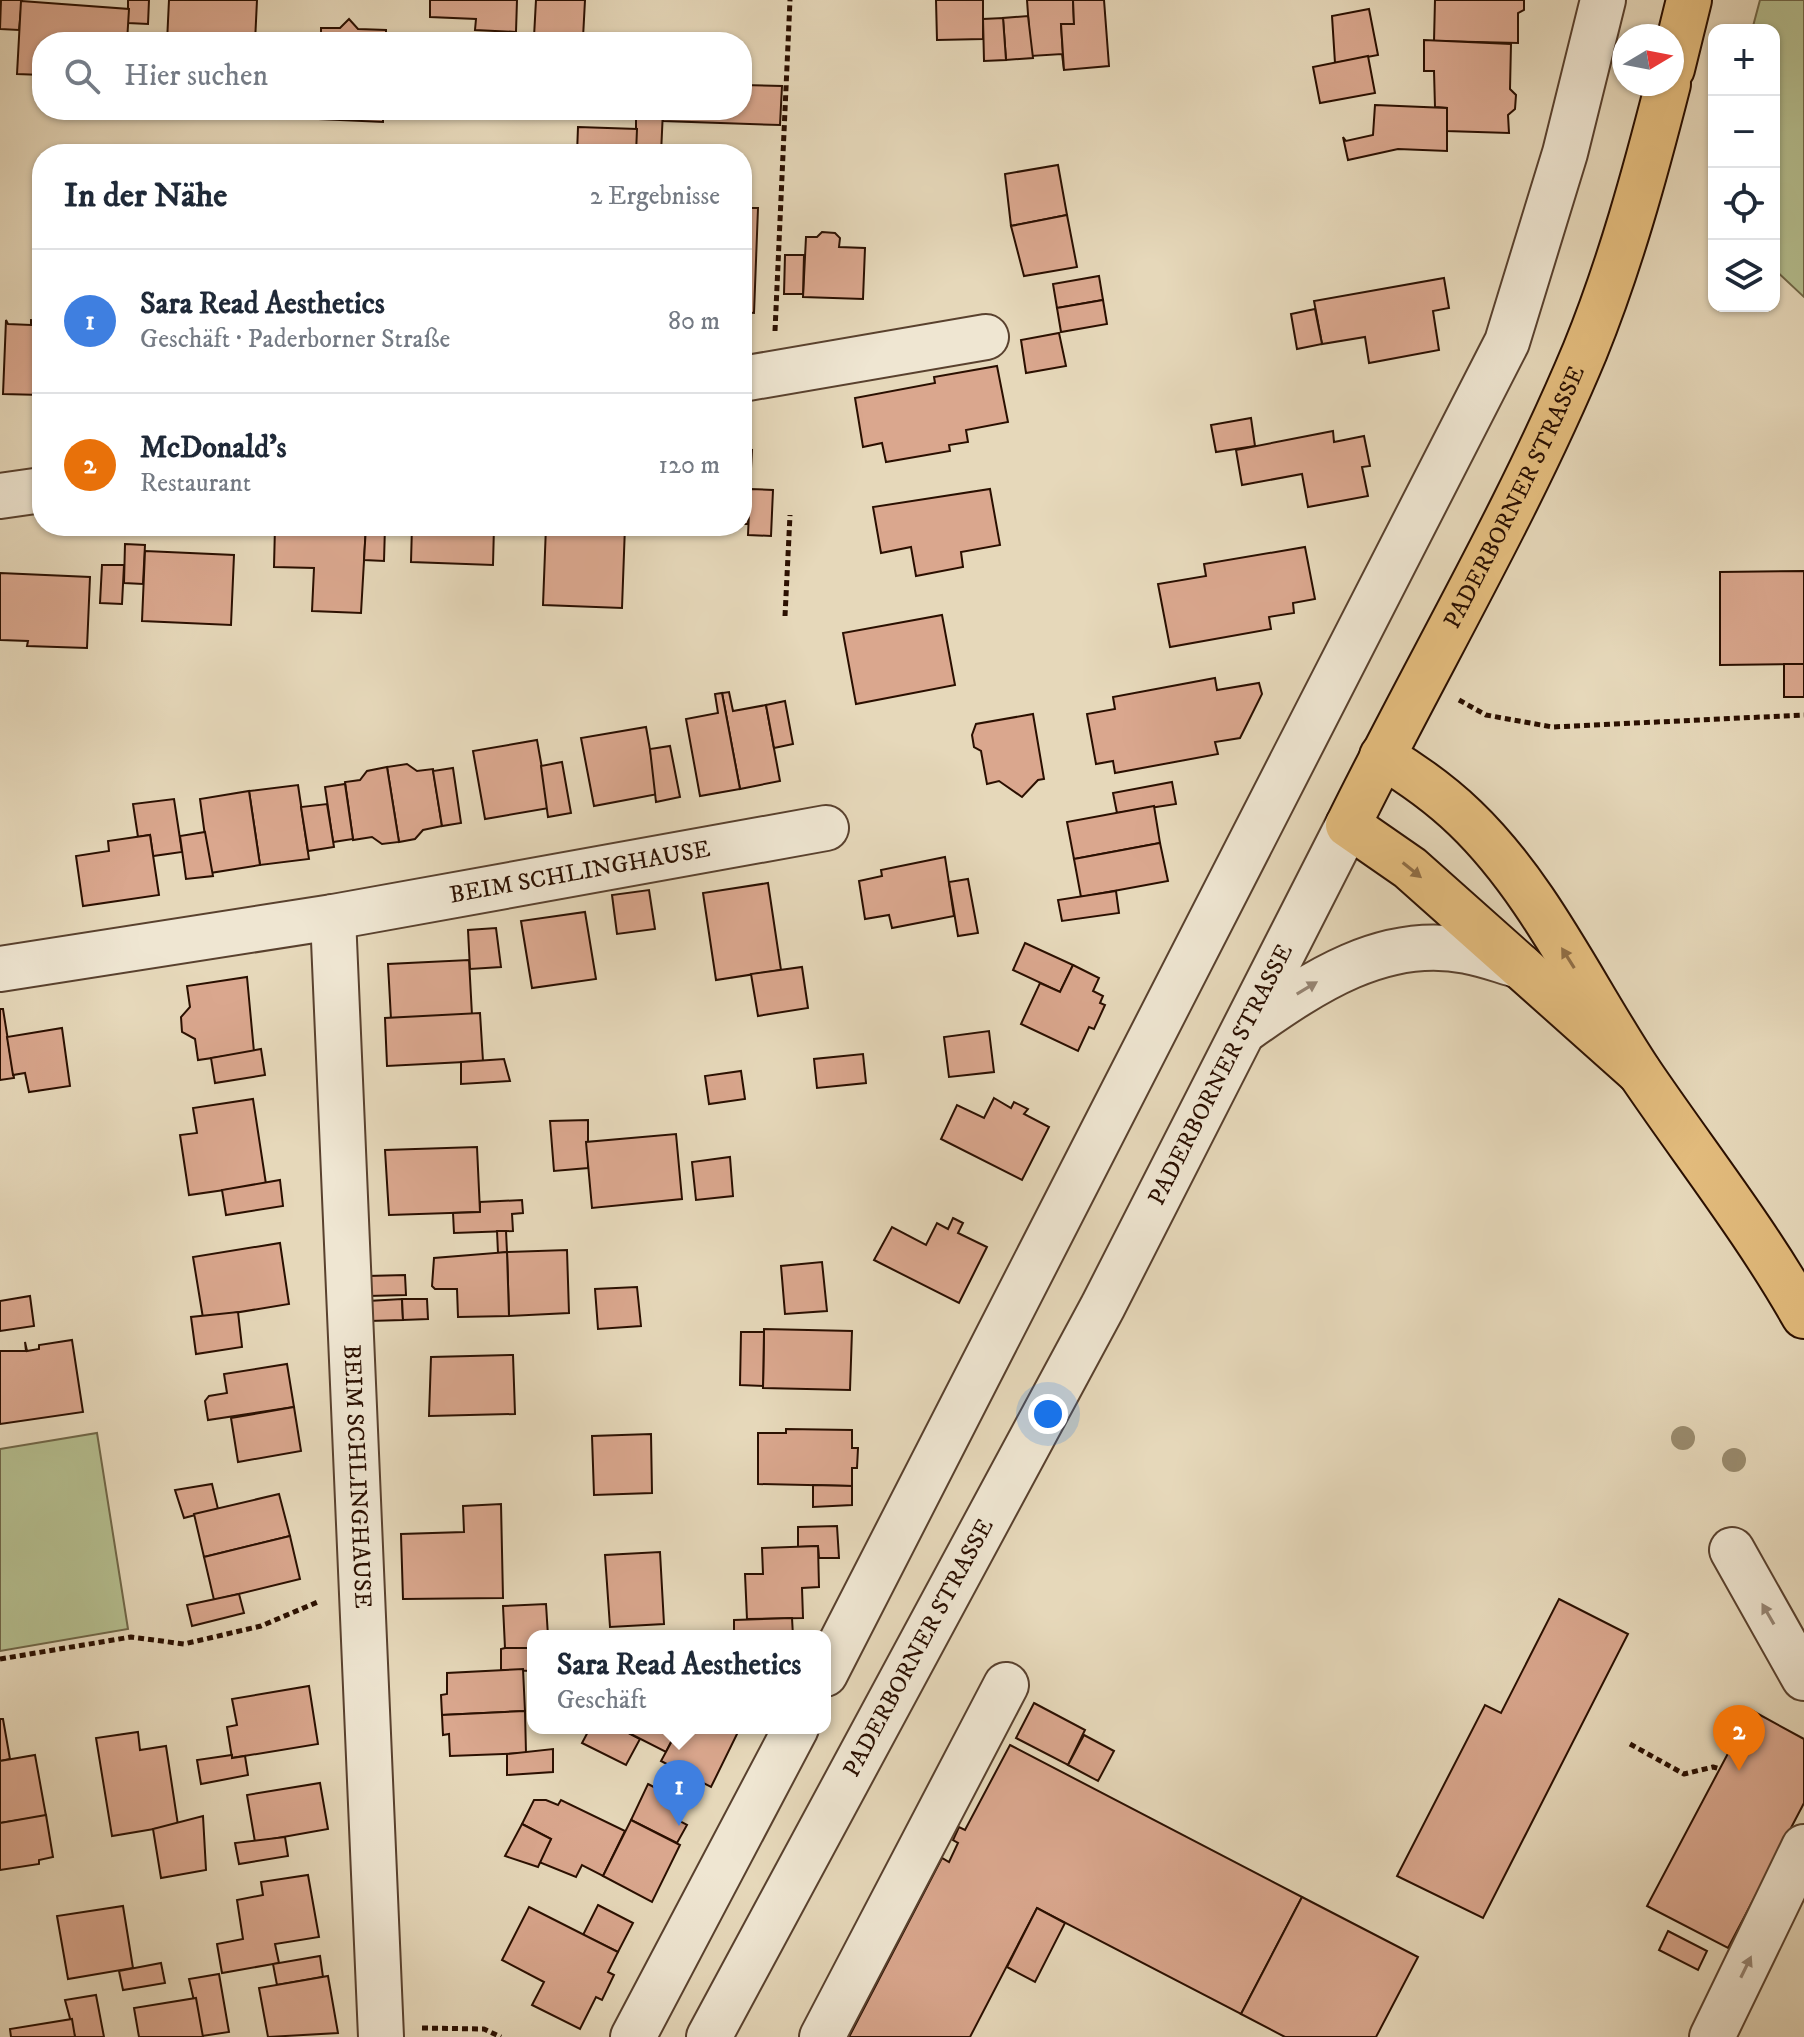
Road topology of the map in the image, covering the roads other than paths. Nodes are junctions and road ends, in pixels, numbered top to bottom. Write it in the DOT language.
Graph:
graph roads {
  1 [pos="1603,0"];
  2 [pos="1690,3"];
  3 [pos="1684,25"];
  4 [pos="1665,96"];
  5 [pos="986,337"];
  6 [pos="757,378"];
  7 [pos="32,491"];
  8 [pos="0,496"];
  9 [pos="1382,756"];
  10 [pos="1348,825"];
  11 [pos="826,828"];
  12 [pos="333,917"];
  13 [pos="1520,966"];
  14 [pos="0,969"];
  15 [pos="1243,1032"];
  16 [pos="1639,1072"];
  17 [pos="1804,1316"];
  18 [pos="1732,1550"];
  19 [pos="831,1662"];
  20 [pos="1804,1678"];
  21 [pos="1006,1685"];
  22 [pos="793,1734"];
  23 [pos="1804,1847"];
  24 [pos="381,2032"];
  25 [pos="633,2037"];
  26 [pos="709,2037"];
  27 [pos="822,2037"];
  28 [pos="1712,2037"];
  1 -- 19 [label="street"];
  2 -- 3 [label="main road"];
  4 -- 9 [label="main road, PADERBORNER STRASSE"];
  5 -- 6 [label="street"];
  7 -- 8 [label="street"];
  9 -- 10 [label="main road, PADERBORNER STRASSE"];
  16 -- 9 [label="main road, one-way"];
  10 -- 13 [label="main road, one-way"];
  10 -- 15 [label="street, PADERBORNER STRASSE"];
  11 -- 12 [label="street, BEIM SCHLINGHAUSE"];
  12 -- 14 [label="street, BEIM SCHLINGHAUSE"];
  12 -- 24 [label="street, BEIM SCHLINGHAUSE"];
  15 -- 13 [label="street, one-way"];
  13 -- 16 [label="main road"];
  15 -- 26 [label="street, PADERBORNER STRASSE"];
  16 -- 17 [label="main road"];
  20 -- 18 [label="street, one-way"];
  21 -- 27 [label="street"];
  22 -- 25 [label="street"];
  28 -- 23 [label="street, one-way"];
}
